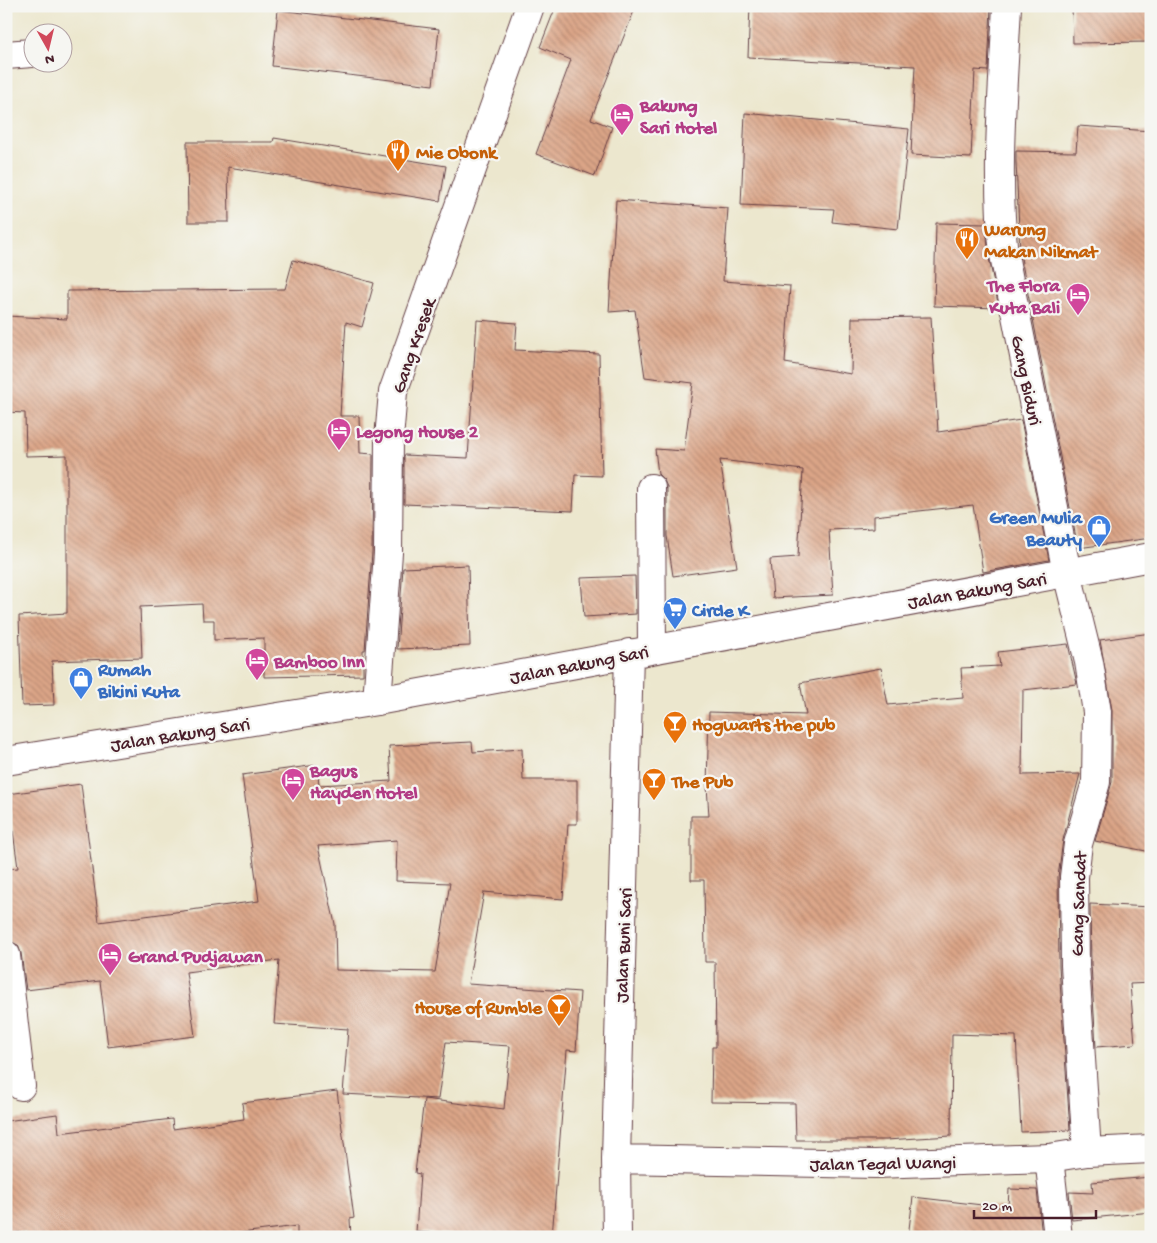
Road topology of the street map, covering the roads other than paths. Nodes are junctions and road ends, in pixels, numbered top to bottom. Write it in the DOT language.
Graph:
graph roads {
  1 [pos="530,6"];
  2 [pos="1007,6"];
  3 [pos="22,54"];
  4 [pos="6,55"];
  5 [pos="651,488"];
  6 [pos="1151,557"];
  7 [pos="1067,573"];
  8 [pos="641,651"];
  9 [pos="377,701"];
  10 [pos="6,761"];
  11 [pos="6,955"];
  12 [pos="21,1086"];
  13 [pos="1151,1149"];
  14 [pos="1087,1152"];
  15 [pos="1049,1158"];
  16 [pos="616,1159"];
  17 [pos="617,1237"];
  18 [pos="1058,1237"];
  1 -- 9 [label="street, Gang Kresek"];
  2 -- 7 [label="street, Gang Biduri"];
  3 -- 4 [label="street"];
  5 -- 8 [label="street, Jalan Buni Sari"];
  6 -- 7 [label="street, Jalan Bakung Sari"];
  7 -- 8 [label="street, Jalan Bakung Sari"];
  7 -- 14 [label="street, Gang Sandat"];
  8 -- 9 [label="street, Jalan Bakung Sari"];
  8 -- 16 [label="street, Jalan Buni Sari"];
  9 -- 10 [label="street, Jalan Bakung Sari"];
  11 -- 12 [label="street"];
  13 -- 14 [label="street, Jalan Tegal Wangi"];
  14 -- 15 [label="street, Jalan Tegal Wangi"];
  15 -- 16 [label="street, Jalan Tegal Wangi"];
  15 -- 18 [label="street"];
  16 -- 17 [label="street, Jalan Buni Sari"];
}
